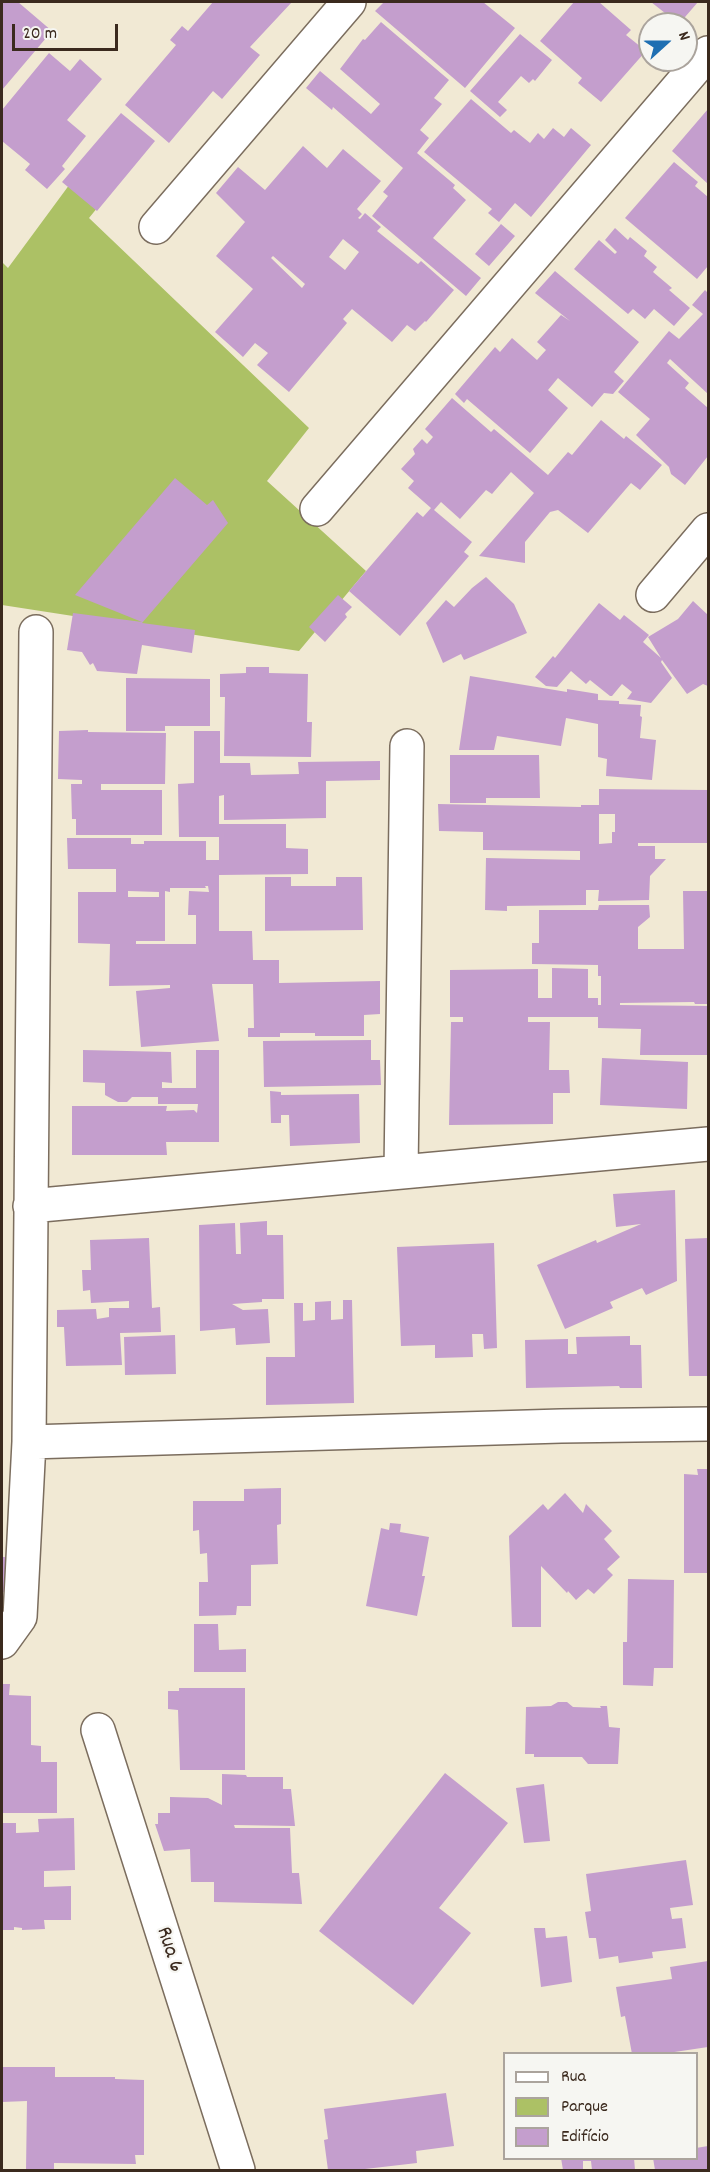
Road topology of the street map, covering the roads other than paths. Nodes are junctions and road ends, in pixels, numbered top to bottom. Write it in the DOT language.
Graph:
graph roads {
  1 [pos="349,2"];
  2 [pos="708,53"];
  3 [pos="156,227"];
  4 [pos="318,509"];
  5 [pos="708,530"];
  6 [pos="653,595"];
  7 [pos="36,632"];
  8 [pos="407,746"];
  9 [pos="708,1144"];
  10 [pos="401,1171"];
  11 [pos="30,1206"];
  12 [pos="708,1424"];
  13 [pos="29,1442"];
  14 [pos="2,1642"];
  15 [pos="98,1730"];
  16 [pos="238,2170"];
  1 -- 3 [label="street"];
  2 -- 4 [label="street"];
  5 -- 6 [label="street"];
  7 -- 11 [label="street"];
  8 -- 10 [label="street"];
  9 -- 10 [label="street"];
  10 -- 11 [label="street"];
  11 -- 13 [label="street"];
  12 -- 13 [label="street"];
  13 -- 14 [label="street"];
  15 -- 16 [label="street, Rua 6"];
}
